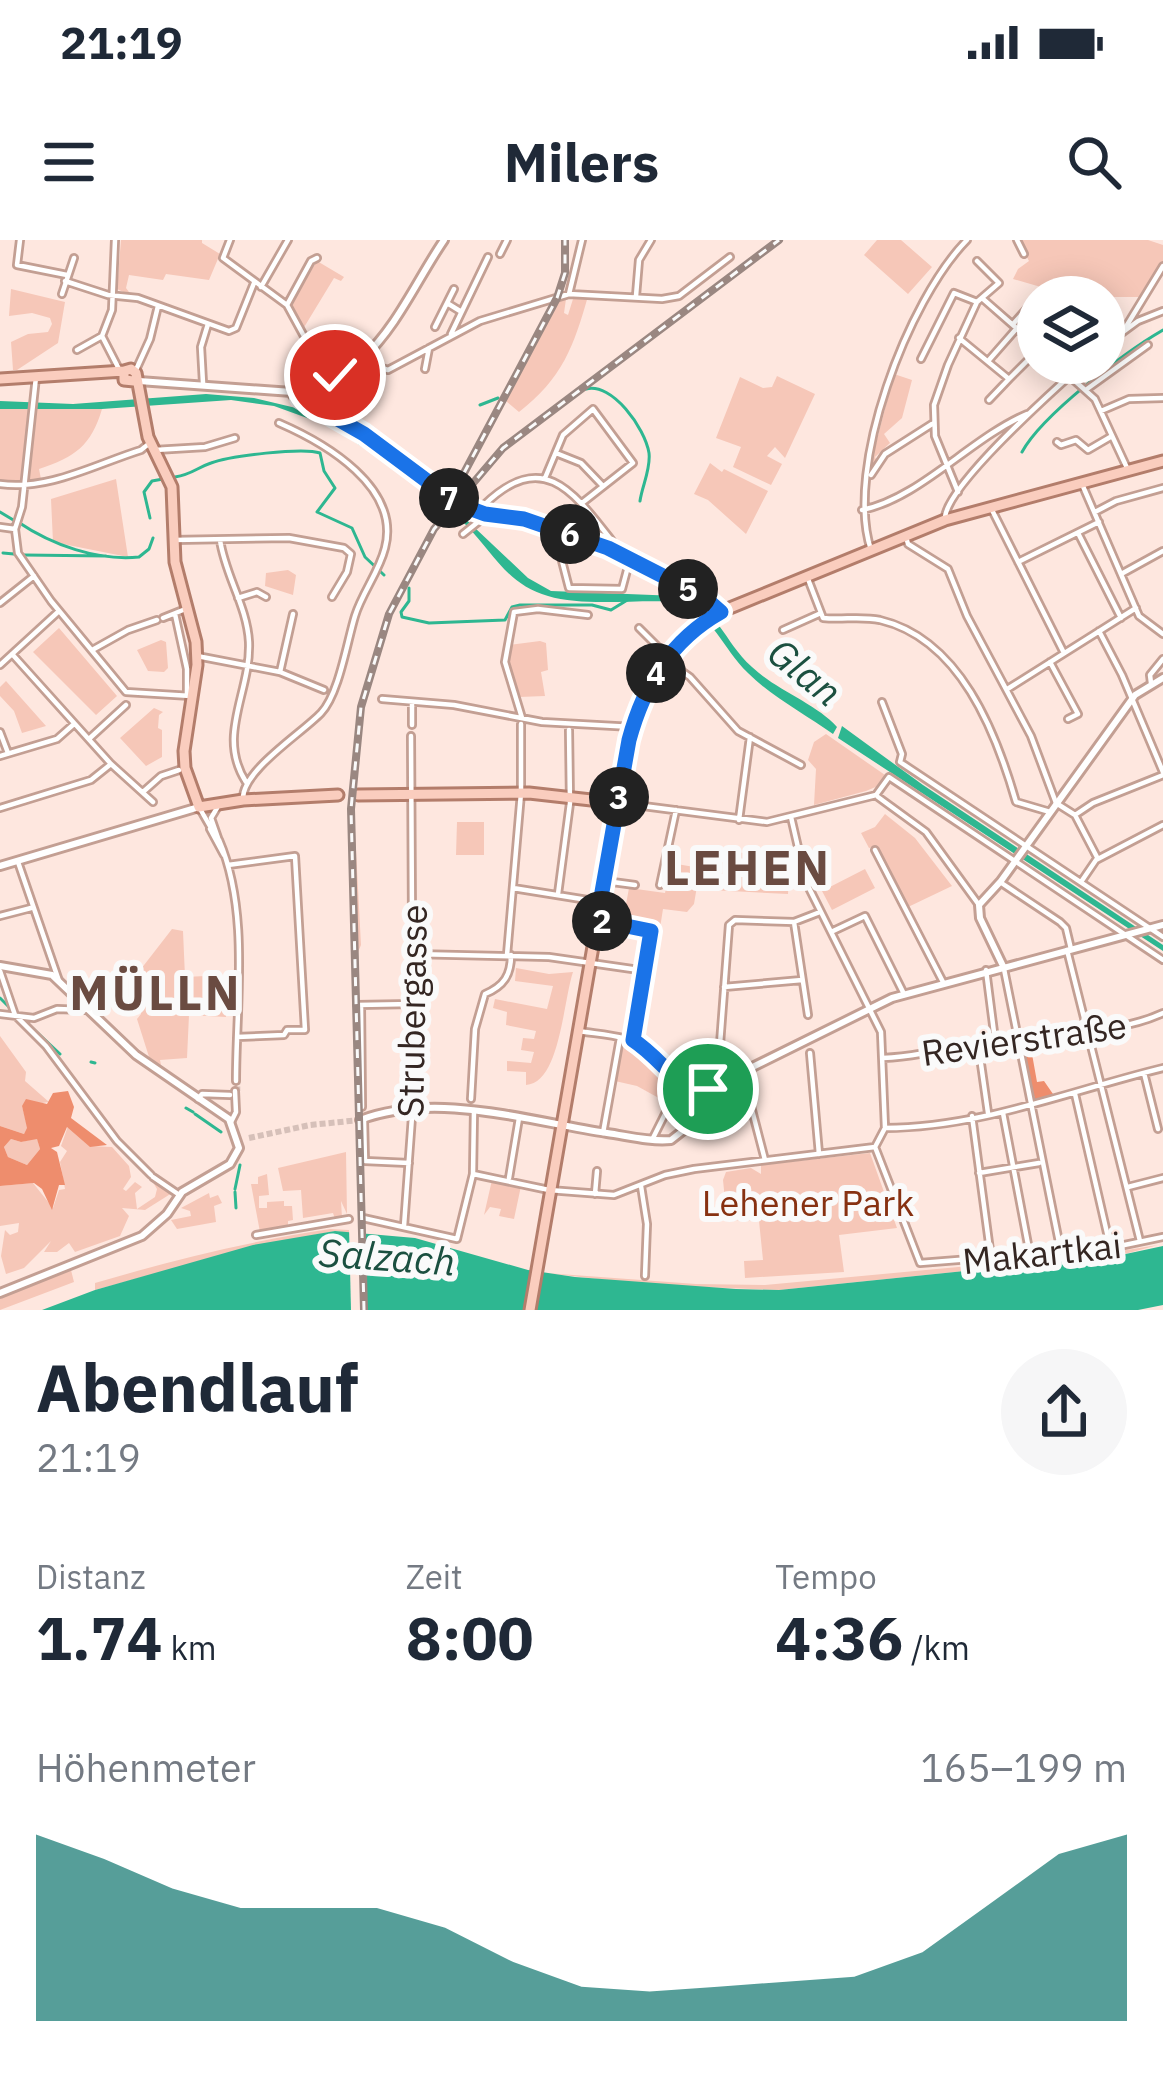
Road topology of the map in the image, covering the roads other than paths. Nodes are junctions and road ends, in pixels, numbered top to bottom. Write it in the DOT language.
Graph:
graph roads {
  1 [pos="20,240"];
  2 [pos="115,240"];
  3 [pos="230,240"];
  4 [pos="288,240"];
  5 [pos="444,240"];
  6 [pos="507,240"];
  7 [pos="582,240"];
  8 [pos="651,240"];
  9 [pos="967,240"];
  10 [pos="1017,240"];
  11 [pos="500,254"];
  12 [pos="1024,254"];
  13 [pos="488,257"];
  14 [pos="730,257"];
  15 [pos="74,258"];
  16 [pos="317,258"];
  17 [pos="976,261"];
  18 [pos="1163,266"];
  19 [pos="66,278"];
  20 [pos="257,285"];
  21 [pos="454,289"];
  22 [pos="62,294"];
  23 [pos="569,294"];
  24 [pos="113,295"];
  25 [pos="636,296"];
  26 [pos="980,300"];
  27 [pos="447,304"];
  28 [pos="287,305"];
  29 [pos="158,306"];
  30 [pos="460,310"];
  31 [pos="1163,311"];
  32 [pos="1017,323"];
  33 [pos="208,324"];
  34 [pos="1015,326"];
  35 [pos="434,327"];
  36 [pos="1125,328"];
  37 [pos="1125,330"];
  38 [pos="451,334"];
  39 [pos="102,336"];
  40 [pos="959,338"];
  41 [pos="1148,345"];
  42 [pos="429,349"];
  43 [pos="77,350"];
  44 [pos="921,359"];
  45 [pos="360,360"];
  46 [pos="988,361"];
  47 [pos="351,367"];
  48 [pos="424,370"];
  49 [pos="130,371"];
  50 [pos="1017,371"];
  51 [pos="36,375"];
  52 [pos="0,379"];
  53 [pos="1009,380"];
  54 [pos="158,384"];
  55 [pos="1061,384"];
  56 [pos="1080,384"];
  57 [pos="203,386"];
  58 [pos="1084,387"];
  59 [pos="302,394"];
  60 [pos="1163,398"];
  61 [pos="142,399"];
  62 [pos="989,400"];
  63 [pos="1101,411"];
  64 [pos="1032,412"];
  65 [pos="279,422"];
  66 [pos="932,424"];
  67 [pos="1111,433"];
  68 [pos="235,438"];
  69 [pos="1057,442"];
  70 [pos="153,446"];
  71 [pos="556,453"];
  72 [pos="1163,461"];
  73 [pos="947,464"];
  74 [pos="1128,472"];
  75 [pos="871,476"];
  76 [pos="545,478"];
  77 [pos="0,484"];
  78 [pos="1082,484"];
  79 [pos="23,486"];
  80 [pos="603,486"];
  81 [pos="1163,488"];
  82 [pos="958,492"];
  83 [pos="582,503"];
  84 [pos="991,508"];
  85 [pos="485,510"];
  86 [pos="862,511"];
  87 [pos="1095,512"];
  88 [pos="945,520"];
  89 [pos="1100,522"];
  90 [pos="0,527"];
  91 [pos="15,529"];
  92 [pos="465,532"];
  93 [pos="1078,533"];
  94 [pos="905,536"];
  95 [pos="173,540"];
  96 [pos="220,540"];
  97 [pos="608,548"];
  98 [pos="871,550"];
  99 [pos="1163,551"];
  100 [pos="561,556"];
  101 [pos="630,559"];
  102 [pos="1018,562"];
  103 [pos="1123,573"];
  104 [pos="34,576"];
  105 [pos="807,577"];
  106 [pos="266,597"];
  107 [pos="332,597"];
  108 [pos="238,598"];
  109 [pos="0,603"];
  110 [pos="188,608"];
  111 [pos="1136,608"];
  112 [pos="58,611"];
  113 [pos="718,613"];
  114 [pos="821,613"];
  115 [pos="175,614"];
  116 [pos="293,614"];
  117 [pos="588,615"];
  118 [pos="1121,618"];
  119 [pos="639,628"];
  120 [pos="783,630"];
  121 [pos="1099,632"];
  122 [pos="1163,634"];
  123 [pos="94,650"];
  124 [pos="1064,653"];
  125 [pos="12,654"];
  126 [pos="197,656"];
  127 [pos="666,658"];
  128 [pos="1163,660"];
  129 [pos="1050,662"];
  130 [pos="248,664"];
  131 [pos="0,665"];
  132 [pos="280,672"];
  133 [pos="1163,674"];
  134 [pos="1151,683"];
  135 [pos="324,690"];
  136 [pos="1007,690"];
  137 [pos="189,695"];
  138 [pos="382,699"];
  139 [pos="1132,699"];
  140 [pos="882,701"];
  141 [pos="412,702"];
  142 [pos="126,706"];
  143 [pos="1068,719"];
  144 [pos="521,721"];
  145 [pos="74,724"];
  146 [pos="412,725"];
  147 [pos="633,727"];
  148 [pos="568,730"];
  149 [pos="0,732"];
  150 [pos="1163,733"];
  151 [pos="411,736"];
  152 [pos="750,737"];
  153 [pos="1149,738"];
  154 [pos="88,739"];
  155 [pos="4,754"];
  156 [pos="111,764"];
  157 [pos="801,765"];
  158 [pos="179,770"];
  159 [pos="1163,774"];
  160 [pos="246,782"];
  161 [pos="143,792"];
  162 [pos="521,794"];
  163 [pos="338,795"];
  164 [pos="358,795"];
  165 [pos="412,795"];
  166 [pos="875,795"];
  167 [pos="571,798"];
  168 [pos="243,800"];
  169 [pos="226,802"];
  170 [pos="1056,802"];
  171 [pos="618,803"];
  172 [pos="199,807"];
  173 [pos="0,808"];
  174 [pos="157,809"];
  175 [pos="676,810"];
  176 [pos="1049,812"];
  177 [pos="1075,815"];
  178 [pos="791,817"];
  179 [pos="739,820"];
  180 [pos="1163,825"];
  181 [pos="210,826"];
  182 [pos="217,840"];
  183 [pos="1025,846"];
  184 [pos="875,850"];
  185 [pos="223,854"];
  186 [pos="1098,859"];
  187 [pos="17,860"];
  188 [pos="1016,861"];
  189 [pos="228,865"];
  190 [pos="0,866"];
  191 [pos="604,880"];
  192 [pos="1000,882"];
  193 [pos="1081,882"];
  194 [pos="635,885"];
  195 [pos="660,885"];
  196 [pos="513,888"];
  197 [pos="558,894"];
  198 [pos="600,902"];
  199 [pos="979,905"];
  200 [pos="31,908"];
  201 [pos="820,912"];
  202 [pos="0,916"];
  203 [pos="597,920"];
  204 [pos="794,922"];
  205 [pos="1163,925"];
  206 [pos="1149,929"];
  207 [pos="831,932"];
  208 [pos="1128,934"];
  209 [pos="1163,937"];
  210 [pos="1069,950"];
  211 [pos="413,954"];
  212 [pos="509,955"];
  213 [pos="1163,960"];
  214 [pos="589,961"];
  215 [pos="1003,966"];
  216 [pos="0,968"];
  217 [pos="986,970"];
  218 [pos="646,971"];
  219 [pos="802,980"];
  220 [pos="59,981"];
  221 [pos="943,982"];
  222 [pos="723,987"];
  223 [pos="67,991"];
  224 [pos="904,994"];
  225 [pos="413,1004"];
  226 [pos="870,1008"];
  227 [pos="85,1010"];
  228 [pos="52,1011"];
  229 [pos="1163,1013"];
  230 [pos="0,1014"];
  231 [pos="15,1015"];
  232 [pos="808,1015"];
  233 [pos="576,1031"];
  234 [pos="1088,1032"];
  235 [pos="237,1036"];
  236 [pos="1016,1036"];
  237 [pos="620,1038"];
  238 [pos="633,1040"];
  239 [pos="995,1040"];
  240 [pos="978,1043"];
  241 [pos="810,1052"];
  242 [pos="883,1058"];
  243 [pos="1163,1068"];
  244 [pos="739,1072"];
  245 [pos="1144,1073"];
  246 [pos="236,1079"];
  247 [pos="680,1084"];
  248 [pos="1100,1085"];
  249 [pos="1075,1094"];
  250 [pos="701,1096"];
  251 [pos="198,1099"];
  252 [pos="471,1099"];
  253 [pos="1029,1105"];
  254 [pos="362,1107"];
  255 [pos="474,1109"];
  256 [pos="412,1110"];
  257 [pos="1003,1111"];
  258 [pos="988,1113"];
  259 [pos="972,1116"];
  260 [pos="519,1118"];
  261 [pos="362,1120"];
  262 [pos="231,1122"];
  263 [pos="560,1126"];
  264 [pos="885,1128"];
  265 [pos="1158,1130"];
  266 [pos="603,1132"];
  267 [pos="249,1138"];
  268 [pos="652,1140"];
  269 [pos="758,1140"];
  270 [pos="238,1142"];
  271 [pos="875,1147"];
  272 [pos="819,1154"];
  273 [pos="765,1160"];
  274 [pos="754,1161"];
  275 [pos="1040,1162"];
  276 [pos="409,1163"];
  277 [pos="1014,1168"];
  278 [pos="597,1171"];
  279 [pos="979,1173"];
  280 [pos="473,1174"];
  281 [pos="1163,1178"];
  282 [pos="509,1180"];
  283 [pos="641,1186"];
  284 [pos="1128,1187"];
  285 [pos="549,1190"];
  286 [pos="595,1194"];
  287 [pos="179,1196"];
  288 [pos="363,1218"];
  289 [pos="349,1219"];
  290 [pos="404,1226"];
  291 [pos="256,1235"];
  292 [pos="1163,1237"];
  293 [pos="1141,1242"];
  294 [pos="1110,1248"];
  295 [pos="1060,1252"];
  296 [pos="1030,1255"];
  297 [pos="992,1258"];
  298 [pos="645,1276"];
  299 [pos="0,1293"];
  300 [pos="530,1310"];
  1 -- 19 [label="street"];
  2 -- 24 [label="street"];
  3 -- 20 [label="street"];
  4 -- 20 [label="street"];
  5 -- 45 [label="street"];
  6 -- 11 [label="street"];
  7 -- 23 [label="street"];
  8 -- 25 [label="street"];
  9 -- 86 [label="street"];
  10 -- 12 [label="street"];
  13 -- 30 [label="street"];
  14 -- 25 [label="street"];
  15 -- 19 [label="street"];
  16 -- 28 [label="street"];
  17 -- 26 [label="street"];
  18 -- 36 [label="street"];
  19 -- 22 [label="street"];
  19 -- 24 [label="street"];
  20 -- 28 [label="street"];
  20 -- 33 [label="street"];
  21 -- 27 [label="street"];
  23 -- 25 [label="street"];
  23 -- 38 [label="street"];
  24 -- 29 [label="street"];
  24 -- 39 [label="street"];
  26 -- 34 [label="street"];
  26 -- 40 [label="street"];
  26 -- 44 [label="street"];
  27 -- 30 [label="street"];
  27 -- 35 [label="street"];
  28 -- 47 [label="street"];
  29 -- 33 [label="street"];
  29 -- 49 [label="street"];
  30 -- 38 [label="street"];
  31 -- 37 [label="street"];
  32 -- 34 [label="street"];
  33 -- 57 [label="street"];
  34 -- 46 [label="street"];
  38 -- 42 [label="street"];
  39 -- 43 [label="street"];
  39 -- 49 [label="street"];
  40 -- 46 [label="street"];
  40 -- 66 [label="street"];
  41 -- 58 [label="street"];
  42 -- 45 [label="street"];
  42 -- 48 [label="street"];
  45 -- 47 [label="street"];
  46 -- 53 [label="street"];
  47 -- 59 [label="street"];
  49 -- 51 [label="main road"];
  49 -- 54 [label="street"];
  49 -- 61 [label="main road"];
  50 -- 53 [label="street"];
  51 -- 52 [label="main road"];
  51 -- 79 [label="street"];
  53 -- 62 [label="street"];
  54 -- 57 [label="street"];
  54 -- 61 [label="street"];
  55 -- 64 [label="street"];
  56 -- 58 [label="street"];
  57 -- 59 [label="street"];
  58 -- 63 [label="street"];
  59 -- 85 [label="street"];
  60 -- 63 [label="street"];
  61 -- 70 [label="main road"];
  63 -- 67 [label="street"];
  64 -- 73 [label="street"];
  64 -- 82 [label="street"];
  65 -- 160 [label="street"];
  66 -- 73 [label="street"];
  66 -- 75 [label="street"];
  67 -- 69 [label="street"];
  67 -- 74 [label="street"];
  68 -- 70 [label="street"];
  70 -- 79 [label="street"];
  70 -- 95 [label="main road"];
  71 -- 76 [label="street"];
  71 -- 80 [label="street"];
  71 -- 80 [label="street"];
  72 -- 74 [label="main road"];
  73 -- 82 [label="street"];
  73 -- 86 [label="street"];
  74 -- 78 [label="main road"];
  76 -- 83 [label="street"];
  76 -- 85 [label="street"];
  77 -- 79 [label="street"];
  78 -- 84 [label="main road"];
  78 -- 87 [label="street"];
  79 -- 91 [label="street"];
  80 -- 83 [label="street"];
  81 -- 87 [label="street"];
  82 -- 88 [label="street"];
  83 -- 97 [label="street"];
  84 -- 88 [label="main road"];
  84 -- 102 [label="street"];
  85 -- 92 [label="street"];
  85 -- 97 [label="street"];
  86 -- 98 [label="street"];
  87 -- 89 [label="street"];
  88 -- 94 [label="main road"];
  89 -- 93 [label="street"];
  89 -- 103 [label="street"];
  90 -- 91 [label="street"];
  91 -- 104 [label="street"];
  93 -- 102 [label="street"];
  93 -- 118 [label="street"];
  94 -- 98 [label="main road"];
  94 -- 136 [label="street"];
  95 -- 96 [label="street"];
  95 -- 110 [label="main road"];
  96 -- 107 [label="street"];
  96 -- 108 [label="street"];
  97 -- 101 [label="street"];
  98 -- 105 [label="main road"];
  99 -- 103 [label="street"];
  100 -- 101 [label="street"];
  101 -- 113 [label="street"];
  102 -- 124 [label="street"];
  103 -- 111 [label="street"];
  104 -- 109 [label="street"];
  104 -- 112 [label="street"];
  105 -- 113 [label="main road"];
  105 -- 114 [label="street"];
  106 -- 108 [label="street"];
  108 -- 130 [label="street"];
  110 -- 115 [label="street"];
  110 -- 126 [label="main road"];
  111 -- 118 [label="street"];
  111 -- 122 [label="street"];
  112 -- 123 [label="street"];
  112 -- 125 [label="street"];
  113 -- 127 [label="main road"];
  114 -- 120 [label="street"];
  114 -- 176 [label="street"];
  115 -- 123 [label="street"];
  115 -- 137 [label="street"];
  116 -- 132 [label="street"];
  117 -- 144 [label="street"];
  118 -- 121 [label="street"];
  119 -- 127 [label="street"];
  121 -- 124 [label="street"];
  121 -- 139 [label="street"];
  123 -- 137 [label="street"];
  124 -- 129 [label="street"];
  125 -- 131 [label="street"];
  125 -- 145 [label="street"];
  126 -- 130 [label="street"];
  126 -- 137 [label="main road"];
  127 -- 147 [label="main road"];
  127 -- 152 [label="street"];
  128 -- 133 [label="street"];
  128 -- 134 [label="street"];
  129 -- 136 [label="street"];
  129 -- 143 [label="street"];
  130 -- 132 [label="street"];
  130 -- 160 [label="street"];
  132 -- 135 [label="street"];
  133 -- 134 [label="street"];
  134 -- 139 [label="street"];
  136 -- 170 [label="street"];
  137 -- 172 [label="main road"];
  138 -- 141 [label="street"];
  139 -- 153 [label="street"];
  139 -- 170 [label="street"];
  140 -- 183 [label="street"];
  141 -- 144 [label="street"];
  141 -- 146 [label="street"];
  142 -- 154 [label="street"];
  144 -- 147 [label="street"];
  144 -- 162 [label="street"];
  145 -- 154 [label="street"];
  145 -- 155 [label="street"];
  147 -- 171 [label="main road"];
  148 -- 167 [label="street"];
  149 -- 155 [label="street"];
  150 -- 153 [label="street"];
  151 -- 165 [label="street, Strubergasse"];
  152 -- 157 [label="street"];
  152 -- 179 [label="street"];
  153 -- 159 [label="street"];
  154 -- 156 [label="street"];
  156 -- 161 [label="street"];
  156 -- 173 [label="street"];
  158 -- 161 [label="street"];
  159 -- 177 [label="street"];
  160 -- 168 [label="street"];
  161 -- 174 [label="street"];
  162 -- 165 [label="main road"];
  162 -- 167 [label="main road"];
  162 -- 196 [label="street"];
  163 -- 168 [label="main road"];
  164 -- 165 [label="main road"];
  165 -- 211 [label="street, Strubergasse"];
  166 -- 178 [label="street"];
  166 -- 188 [label="street"];
  166 -- 199 [label="street"];
  167 -- 171 [label="main road"];
  167 -- 197 [label="street"];
  168 -- 169 [label="main road"];
  169 -- 172 [label="main road"];
  169 -- 182 [label="street"];
  170 -- 176 [label="street"];
  170 -- 177 [label="street"];
  171 -- 175 [label="street"];
  171 -- 191 [label="main road"];
  172 -- 174 [label="street"];
  172 -- 181 [label="street"];
  174 -- 187 [label="street"];
  175 -- 179 [label="street"];
  175 -- 195 [label="street"];
  176 -- 183 [label="street"];
  177 -- 186 [label="street"];
  178 -- 179 [label="street"];
  178 -- 201 [label="street"];
  180 -- 186 [label="street"];
  181 -- 182 [label="street"];
  181 -- 185 [label="street"];
  182 -- 185 [label="street"];
  183 -- 188 [label="street"];
  183 -- 193 [label="street"];
  184 -- 221 [label="street"];
  185 -- 189 [label="street"];
  186 -- 193 [label="street"];
  187 -- 190 [label="street"];
  187 -- 200 [label="street"];
  188 -- 192 [label="street"];
  188 -- 208 [label="street"];
  189 -- 235 [label="street"];
  189 -- 235 [label="street"];
  191 -- 194 [label="street"];
  191 -- 198 [label="main road"];
  192 -- 199 [label="street"];
  192 -- 210 [label="street"];
  193 -- 206 [label="street"];
  196 -- 197 [label="street"];
  196 -- 212 [label="street"];
  197 -- 198 [label="street"];
  198 -- 203 [label="main road"];
  199 -- 215 [label="street"];
  200 -- 202 [label="street"];
  200 -- 220 [label="street"];
  201 -- 204 [label="street"];
  201 -- 207 [label="street"];
  203 -- 214 [label="main road"];
  203 -- 218 [label="street"];
  204 -- 219 [label="street"];
  204 -- 222 [label="street"];
  205 -- 206 [label="street"];
  206 -- 208 [label="street"];
  206 -- 209 [label="street"];
  207 -- 224 [label="street"];
  207 -- 226 [label="street"];
  208 -- 210 [label="street"];
  208 -- 213 [label="street"];
  210 -- 215 [label="street"];
  210 -- 234 [label="street"];
  211 -- 212 [label="street"];
  211 -- 225 [label="street, Strubergasse"];
  212 -- 214 [label="street"];
  212 -- 252 [label="street"];
  214 -- 218 [label="street"];
  214 -- 233 [label="main road"];
  215 -- 217 [label="street"];
  215 -- 236 [label="street"];
  216 -- 220 [label="street"];
  216 -- 231 [label="street"];
  217 -- 221 [label="street"];
  217 -- 239 [label="street"];
  218 -- 238 [label="street"];
  219 -- 222 [label="street"];
  219 -- 232 [label="street"];
  220 -- 223 [label="street"];
  221 -- 224 [label="street"];
  222 -- 244 [label="street"];
  223 -- 227 [label="street"];
  223 -- 228 [label="street"];
  224 -- 226 [label="street"];
  225 -- 254 [label="street"];
  225 -- 256 [label="street, Strubergasse"];
  226 -- 242 [label="street"];
  226 -- 244 [label="street"];
  227 -- 228 [label="street"];
  227 -- 251 [label="street"];
  228 -- 231 [label="street"];
  229 -- 234 [label="street, Revierstraße"];
  230 -- 231 [label="street"];
  231 -- 287 [label="street"];
  233 -- 237 [label="street"];
  233 -- 263 [label="main road"];
  234 -- 236 [label="street, Revierstraße"];
  234 -- 248 [label="street"];
  235 -- 246 [label="street"];
  236 -- 239 [label="street, Revierstraße"];
  236 -- 253 [label="street"];
  237 -- 238 [label="street"];
  237 -- 266 [label="street"];
  238 -- 247 [label="street"];
  239 -- 240 [label="street, Revierstraße"];
  240 -- 242 [label="street, Revierstraße"];
  240 -- 258 [label="street"];
  241 -- 272 [label="street"];
  242 -- 264 [label="street"];
  243 -- 245 [label="street"];
  244 -- 250 [label="street"];
  244 -- 269 [label="street"];
  245 -- 248 [label="street"];
  245 -- 265 [label="street"];
  247 -- 250 [label="street"];
  247 -- 268 [label="street"];
  248 -- 249 [label="street"];
  248 -- 284 [label="street"];
  249 -- 253 [label="street"];
  249 -- 294 [label="street"];
  250 -- 268 [label="street"];
  251 -- 262 [label="street"];
  251 -- 262 [label="street"];
  253 -- 257 [label="street"];
  253 -- 275 [label="street"];
  255 -- 256 [label="street"];
  255 -- 260 [label="street"];
  255 -- 280 [label="street"];
  256 -- 261 [label="street"];
  256 -- 276 [label="street, Strubergasse"];
  257 -- 258 [label="street"];
  257 -- 277 [label="street"];
  258 -- 259 [label="street"];
  259 -- 264 [label="street"];
  259 -- 279 [label="street"];
  260 -- 263 [label="street"];
  260 -- 282 [label="street"];
  261 -- 276 [label="street"];
  262 -- 270 [label="street"];
  263 -- 266 [label="street"];
  263 -- 285 [label="main road"];
  264 -- 271 [label="street"];
  266 -- 268 [label="street"];
  267 -- 270 [label="street"];
  269 -- 273 [label="street"];
  269 -- 274 [label="street"];
  270 -- 287 [label="street"];
  271 -- 272 [label="street"];
  271 -- 297 [label="street, Makartkai"];
  272 -- 273 [label="street"];
  273 -- 274 [label="street"];
  274 -- 283 [label="street"];
  275 -- 277 [label="street"];
  275 -- 295 [label="street"];
  276 -- 290 [label="street, Strubergasse"];
  277 -- 279 [label="street"];
  277 -- 296 [label="street"];
  278 -- 286 [label="street"];
  279 -- 297 [label="street"];
  280 -- 282 [label="street"];
  280 -- 290 [label="street"];
  281 -- 284 [label="street"];
  282 -- 285 [label="street"];
  283 -- 286 [label="street"];
  283 -- 298 [label="street"];
  284 -- 293 [label="street"];
  285 -- 286 [label="street"];
  285 -- 300 [label="main road"];
  287 -- 299 [label="street"];
  288 -- 290 [label="street"];
  289 -- 291 [label="street"];
  292 -- 293 [label="street, Makartkai"];
  293 -- 294 [label="street, Makartkai"];
  294 -- 295 [label="street, Makartkai"];
  295 -- 296 [label="street, Makartkai"];
  296 -- 297 [label="street, Makartkai"];
}
